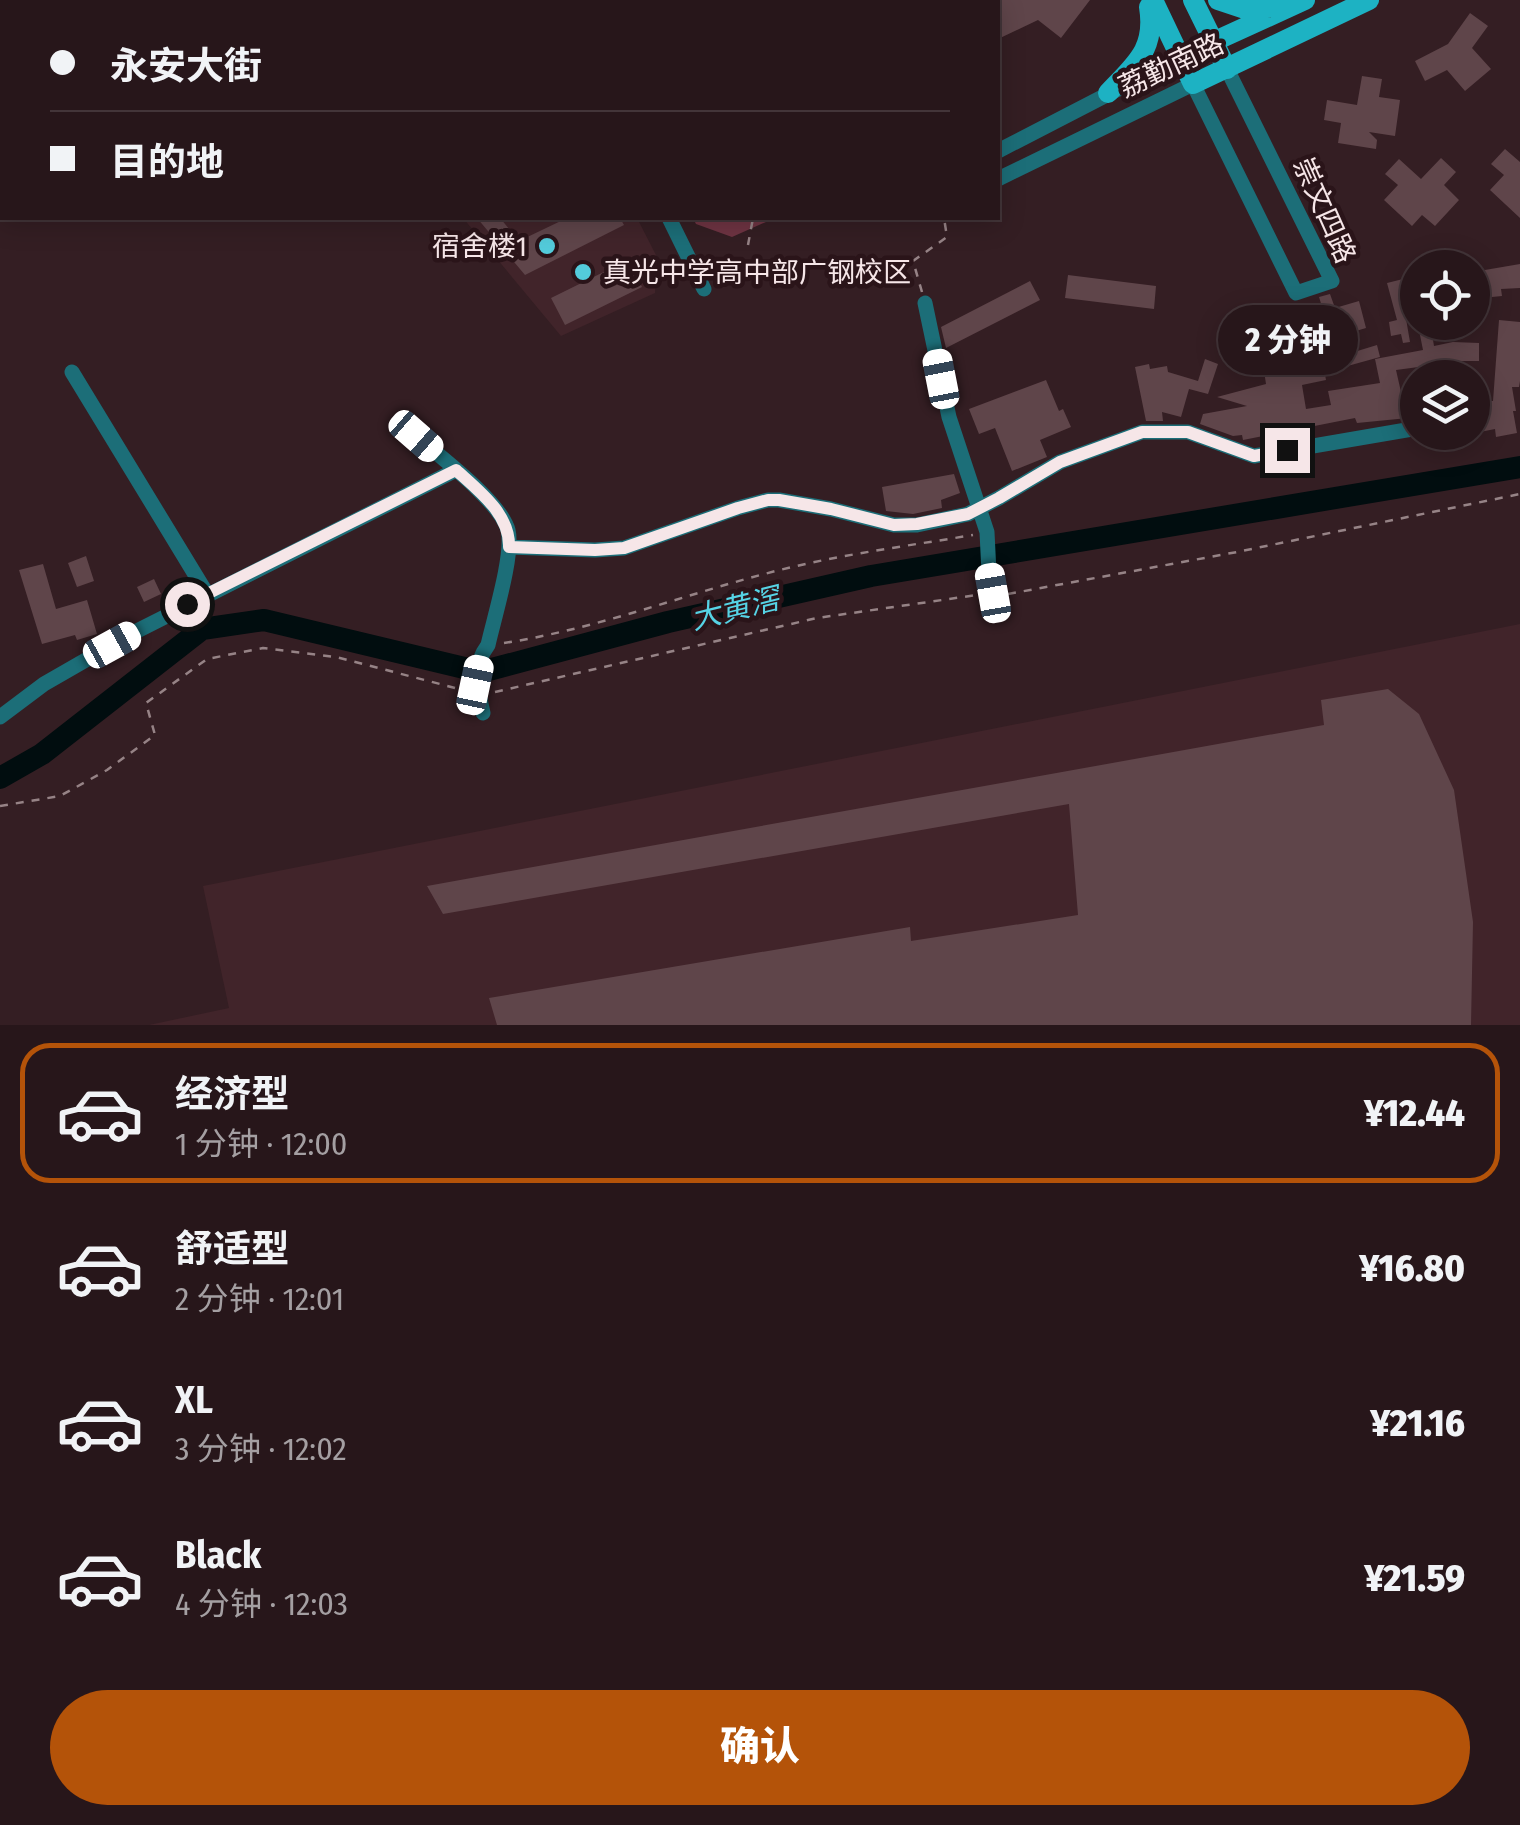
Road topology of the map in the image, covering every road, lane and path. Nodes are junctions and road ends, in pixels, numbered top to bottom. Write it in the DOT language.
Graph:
graph roads {
  1 [pos="1151,0"];
  2 [pos="1193,0"];
  3 [pos="1218,0"];
  4 [pos="1369,0"];
  5 [pos="1298,4"];
  6 [pos="1213,41"];
  7 [pos="1180,58"];
  8 [pos="1227,69"];
  9 [pos="1193,84"];
  10 [pos="1108,94"];
  11 [pos="1000,150"];
  12 [pos="1000,178"];
  13 [pos="670,220"];
  14 [pos="753,220"];
  15 [pos="944,220"];
  16 [pos="748,244"];
  17 [pos="704,289"];
  18 [pos="925,303"];
  19 [pos="72,372"];
  20 [pos="1400,431"];
  21 [pos="416,436"];
  22 [pos="456,470"];
  23 [pos="1520,494"];
  24 [pos="980,509"];
  25 [pos="987,539"];
  26 [pos="509,547"];
  27 [pos="207,594"];
  28 [pos="995,594"];
  29 [pos="485,649"];
  30 [pos="477,690"];
  31 [pos="483,713"];
  32 [pos="0,717"];
  33 [pos="0,806"];
  1 -- 7 [label="main road, 崇文四路"];
  1 -- 10 [label="main road"];
  2 -- 6 [label="main road, 崇文四路"];
  3 -- 5 [label="main road"];
  4 -- 8 [label="main road, 荔勤南路"];
  5 -- 6 [label="main road, 荔勤南路"];
  6 -- 7 [label="main road, 荔勤南路"];
  6 -- 8 [label="main road, 崇文四路"];
  7 -- 9 [label="main road, 崇文四路"];
  7 -- 10 [label="street, 荔勤南路"];
  8 -- 9 [label="main road, 荔勤南路"];
  8 -- 9 [label="street, 崇文四路"];
  9 -- 12 [label="street, 荔勤南路"];
  10 -- 11 [label="street, 荔勤南路"];
  13 -- 17 [label="street"];
  14 -- 16 [label="path"];
  15 -- 18 [label="path"];
  18 -- 24 [label="street"];
  19 -- 27 [label="street"];
  20 -- 24 [label="street"];
  21 -- 22 [label="street"];
  22 -- 26 [label="street"];
  22 -- 27 [label="street"];
  23 -- 28 [label="path"];
  24 -- 25 [label="street"];
  24 -- 26 [label="street"];
  25 -- 28 [label="street"];
  25 -- 29 [label="path"];
  26 -- 29 [label="street"];
  27 -- 32 [label="street"];
  28 -- 30 [label="path"];
  29 -- 30 [label="street"];
  30 -- 31 [label="street"];
  30 -- 33 [label="path"];
}
